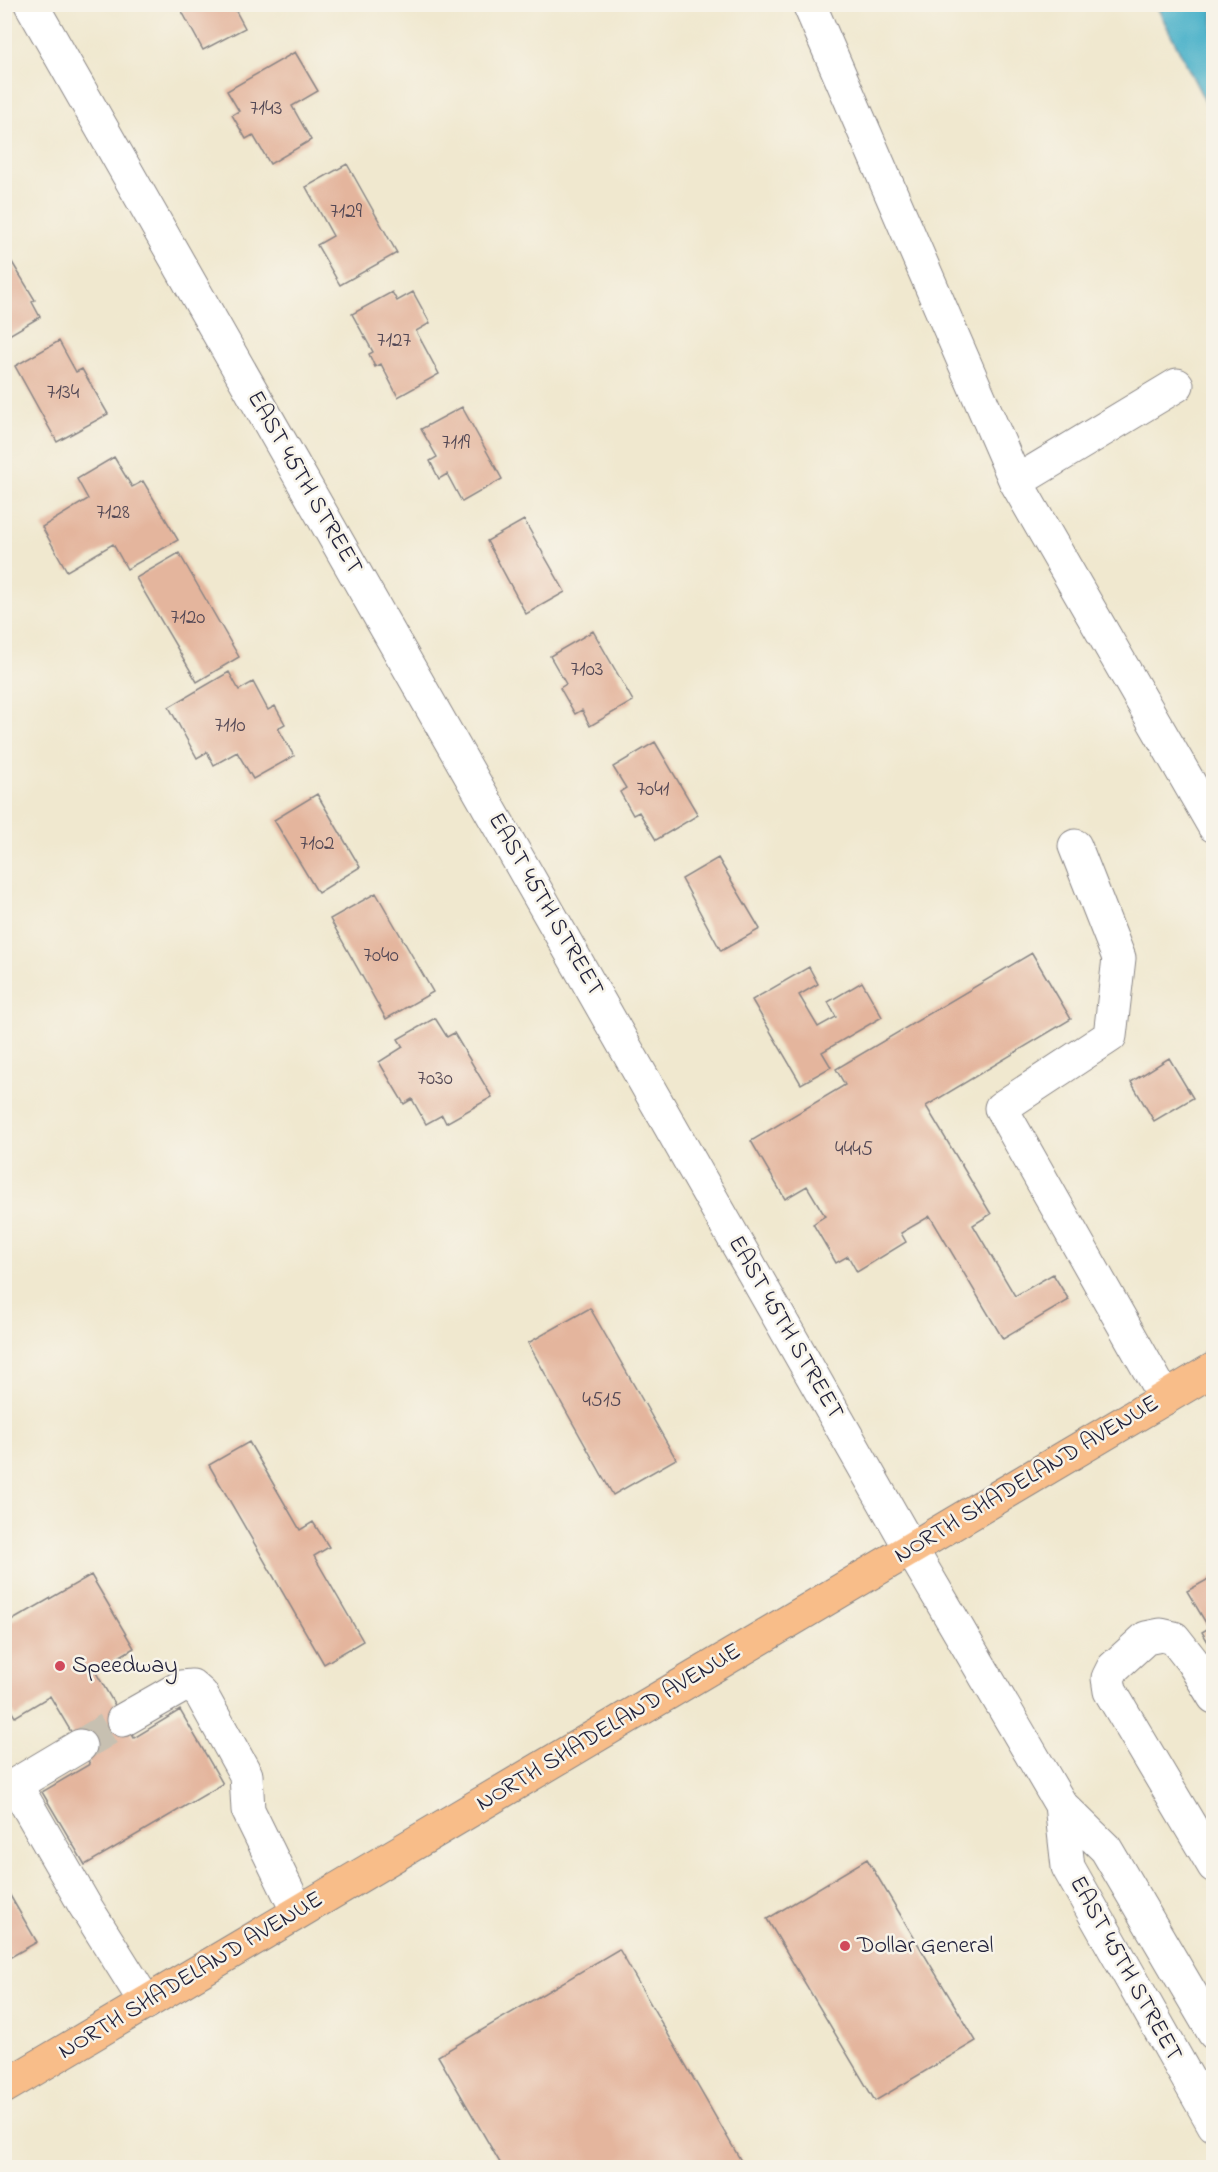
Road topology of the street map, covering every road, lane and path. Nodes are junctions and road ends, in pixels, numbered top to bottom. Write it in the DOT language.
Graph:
graph roads {
  1 [pos="31,4"];
  2 [pos="809,4"];
  3 [pos="1177,385"];
  4 [pos="1016,482"];
  5 [pos="1214,826"];
  6 [pos="1075,846"];
  7 [pos="1214,1369"];
  8 [pos="1165,1398"];
  9 [pos="911,1549"];
  10 [pos="1214,1697"];
  11 [pos="123,1720"];
  12 [pos="80,1746"];
  13 [pos="1061,1805"];
  14 [pos="1214,1866"];
  15 [pos="298,1912"];
  16 [pos="146,2003"];
  17 [pos="1214,2033"];
  18 [pos="1203,2083"];
  19 [pos="4,2087"];
  20 [pos="1214,2125"];
  1 -- 9 [label="street, EAST 45TH STREET"];
  2 -- 4 [label="street"];
  3 -- 4 [label="street"];
  4 -- 5 [label="street"];
  6 -- 8 [label="street"];
  7 -- 8 [label="main road, NORTH SHADELAND AVENUE"];
  8 -- 9 [label="main road, NORTH SHADELAND AVENUE"];
  9 -- 13 [label="street, EAST 45TH STREET"];
  9 -- 15 [label="main road, NORTH SHADELAND AVENUE"];
  10 -- 14 [label="street"];
  11 -- 15 [label="street"];
  12 -- 16 [label="street"];
  13 -- 17 [label="street, EAST 45TH STREET"];
  13 -- 18 [label="street, EAST 45TH STREET"];
  15 -- 16 [label="main road, NORTH SHADELAND AVENUE"];
  16 -- 19 [label="main road, NORTH SHADELAND AVENUE"];
  18 -- 20 [label="street, EAST 45TH STREET"];
}
